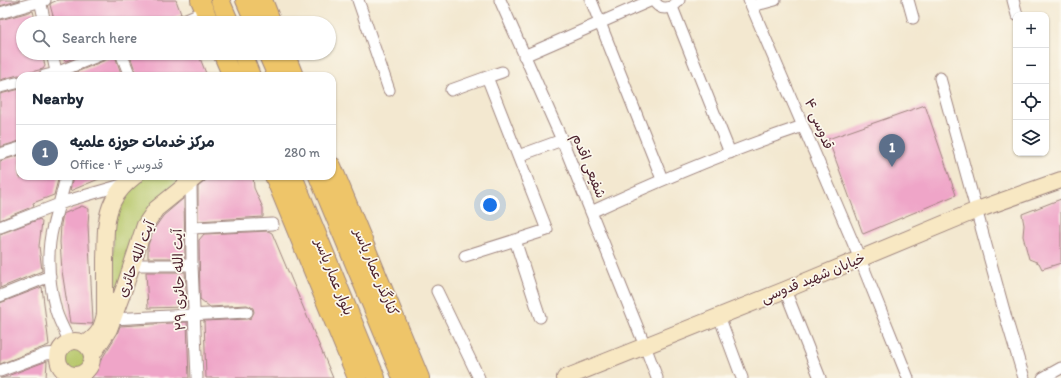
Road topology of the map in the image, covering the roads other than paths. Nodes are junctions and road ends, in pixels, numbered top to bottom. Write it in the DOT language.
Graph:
graph roads {
  1 [pos="220,0"];
  2 [pos="245,0"];
  3 [pos="263,0"];
  4 [pos="358,0"];
  5 [pos="500,0"];
  6 [pos="591,0"];
  7 [pos="653,0"];
  8 [pos="775,0"];
  9 [pos="908,0"];
  10 [pos="1013,0"];
  11 [pos="42,1"];
  12 [pos="676,3"];
  13 [pos="750,3"];
  14 [pos="205,11"];
  15 [pos="1016,12"];
  16 [pos="0,13"];
  17 [pos="44,16"];
  18 [pos="193,16"];
  19 [pos="227,16"];
  20 [pos="252,16"];
  21 [pos="269,16"];
  22 [pos="913,18"];
  23 [pos="601,22"];
  24 [pos="524,56"];
  25 [pos="53,60"];
  26 [pos="89,60"];
  27 [pos="124,60"];
  28 [pos="225,60"];
  29 [pos="245,60"];
  30 [pos="270,60"];
  31 [pos="288,60"];
  32 [pos="56,72"];
  33 [pos="61,72"];
  34 [pos="128,72"];
  35 [pos="230,72"];
  36 [pos="250,72"];
  37 [pos="275,72"];
  38 [pos="292,72"];
  39 [pos="502,72"];
  40 [pos="487,77"];
  41 [pos="940,78"];
  42 [pos="16,83"];
  43 [pos="0,88"];
  44 [pos="389,90"];
  45 [pos="451,90"];
  46 [pos="803,126"];
  47 [pos="562,140"];
  48 [pos="16,149"];
  49 [pos="730,153"];
  50 [pos="0,154"];
  51 [pos="518,156"];
  52 [pos="336,176"];
  53 [pos="65,180"];
  54 [pos="130,180"];
  55 [pos="193,180"];
  56 [pos="194,180"];
  57 [pos="276,180"];
  58 [pos="295,180"];
  59 [pos="320,180"];
  60 [pos="662,180"];
  61 [pos="1061,180"];
  62 [pos="60,205"];
  63 [pos="977,210"];
  64 [pos="591,212"];
  65 [pos="273,224"];
  66 [pos="0,227"];
  67 [pos="192,228"];
  68 [pos="516,240"];
  69 [pos="465,256"];
  70 [pos="860,259"];
  71 [pos="131,265"];
  72 [pos="192,265"];
  73 [pos="50,276"];
  74 [pos="785,290"];
  75 [pos="437,291"];
  76 [pos="0,296"];
  77 [pos="246,312"];
  78 [pos="194,314"];
  79 [pos="718,316"];
  80 [pos="540,317"];
  81 [pos="112,319"];
  82 [pos="645,346"];
  83 [pos="71,356"];
  84 [pos="1061,368"];
  85 [pos="0,371"];
  86 [pos="81,376"];
  87 [pos="197,378"];
  88 [pos="357,378"];
  89 [pos="376,378"];
  90 [pos="402,378"];
  91 [pos="420,378"];
  92 [pos="479,378"];
  93 [pos="567,378"];
  94 [pos="657,378"];
  95 [pos="742,378"];
  96 [pos="820,378"];
  97 [pos="908,378"];
  98 [pos="1024,378"];
  99 [pos="1043,378"];
  1 -- 19 [label="main road"];
  2 -- 20 [label="main road"];
  3 -- 21 [label="main road"];
  4 -- 44 [label="street"];
  5 -- 24 [label="street, شفیعی اقدم"];
  6 -- 23 [label="street"];
  7 -- 12 [label="street"];
  7 -- 23 [label="street"];
  8 -- 13 [label="street"];
  9 -- 22 [label="street"];
  10 -- 15 [label="street"];
  11 -- 16 [label="street"];
  11 -- 17 [label="street"];
  12 -- 49 [label="street"];
  13 -- 46 [label="street, قدوسی ۴"];
  14 -- 18 [label="street"];
  23 -- 24 [label="street"];
  23 -- 60 [label="street"];
  24 -- 47 [label="street, شفیعی اقدم"];
  25 -- 32 [label="street"];
  26 -- 33 [label="street"];
  27 -- 34 [label="street"];
  28 -- 35 [label="main road"];
  29 -- 36 [label="main road"];
  30 -- 37 [label="main road"];
  31 -- 38 [label="main road"];
  39 -- 40 [label="street"];
  40 -- 45 [label="street"];
  40 -- 51 [label="street"];
  41 -- 63 [label="street"];
  42 -- 43 [label="street"];
  46 -- 49 [label="street"];
  46 -- 70 [label="street, قدوسی ۴"];
  47 -- 51 [label="street"];
  47 -- 64 [label="street, شفیعی اقدم"];
  48 -- 50 [label="street"];
  49 -- 60 [label="street"];
  51 -- 68 [label="street"];
  52 -- 91 [label="main road, کنارگذر عمار یاسر"];
  53 -- 62 [label="street"];
  54 -- 62 [label="street"];
  54 -- 83 [label="main road, آیت الله حائری"];
  55 -- 71 [label="main road, آیت الله حائری"];
  56 -- 67 [label="street, آیت الله حائری ۲۹"];
  57 -- 88 [label="main road"];
  58 -- 89 [label="main road, بلوار عمار یاسر"];
  59 -- 90 [label="main road, بلوار عمار یاسر"];
  60 -- 64 [label="street"];
  61 -- 63 [label="main road, خیابان شهید قدوسی"];
  62 -- 66 [label="street"];
  62 -- 73 [label="street"];
  63 -- 70 [label="main road, خیابان شهید قدوسی"];
  63 -- 98 [label="street"];
  64 -- 82 [label="street, شفیعی اقدم"];
  65 -- 67 [label="street"];
  67 -- 72 [label="street, آیت الله حائری ۲۹"];
  68 -- 69 [label="street"];
  68 -- 80 [label="street"];
  70 -- 74 [label="main road, خیابان شهید قدوسی"];
  70 -- 97 [label="street, قدوسی ۴"];
  71 -- 72 [label="street"];
  71 -- 81 [label="main road, آیت الله حائری"];
  72 -- 78 [label="street, آیت الله حائری ۲۹"];
  73 -- 76 [label="street"];
  73 -- 83 [label="street"];
  74 -- 79 [label="main road, خیابان شهید قدوسی"];
  74 -- 96 [label="street"];
  75 -- 92 [label="street"];
  77 -- 78 [label="street"];
  78 -- 81 [label="street"];
  78 -- 87 [label="street, آیت الله حائری ۲۹"];
  79 -- 82 [label="main road, خیابان شهید قدوسی"];
  79 -- 95 [label="street"];
  81 -- 83 [label="main road, آیت الله حائری"];
  82 -- 93 [label="main road, خیابان شهید قدوسی"];
  82 -- 94 [label="street, شفیعی اقدم"];
  83 -- 85 [label="street"];
  83 -- 86 [label="main road"];
  83 -- 86 [label="main road"];
  84 -- 99 [label="street"];
}
